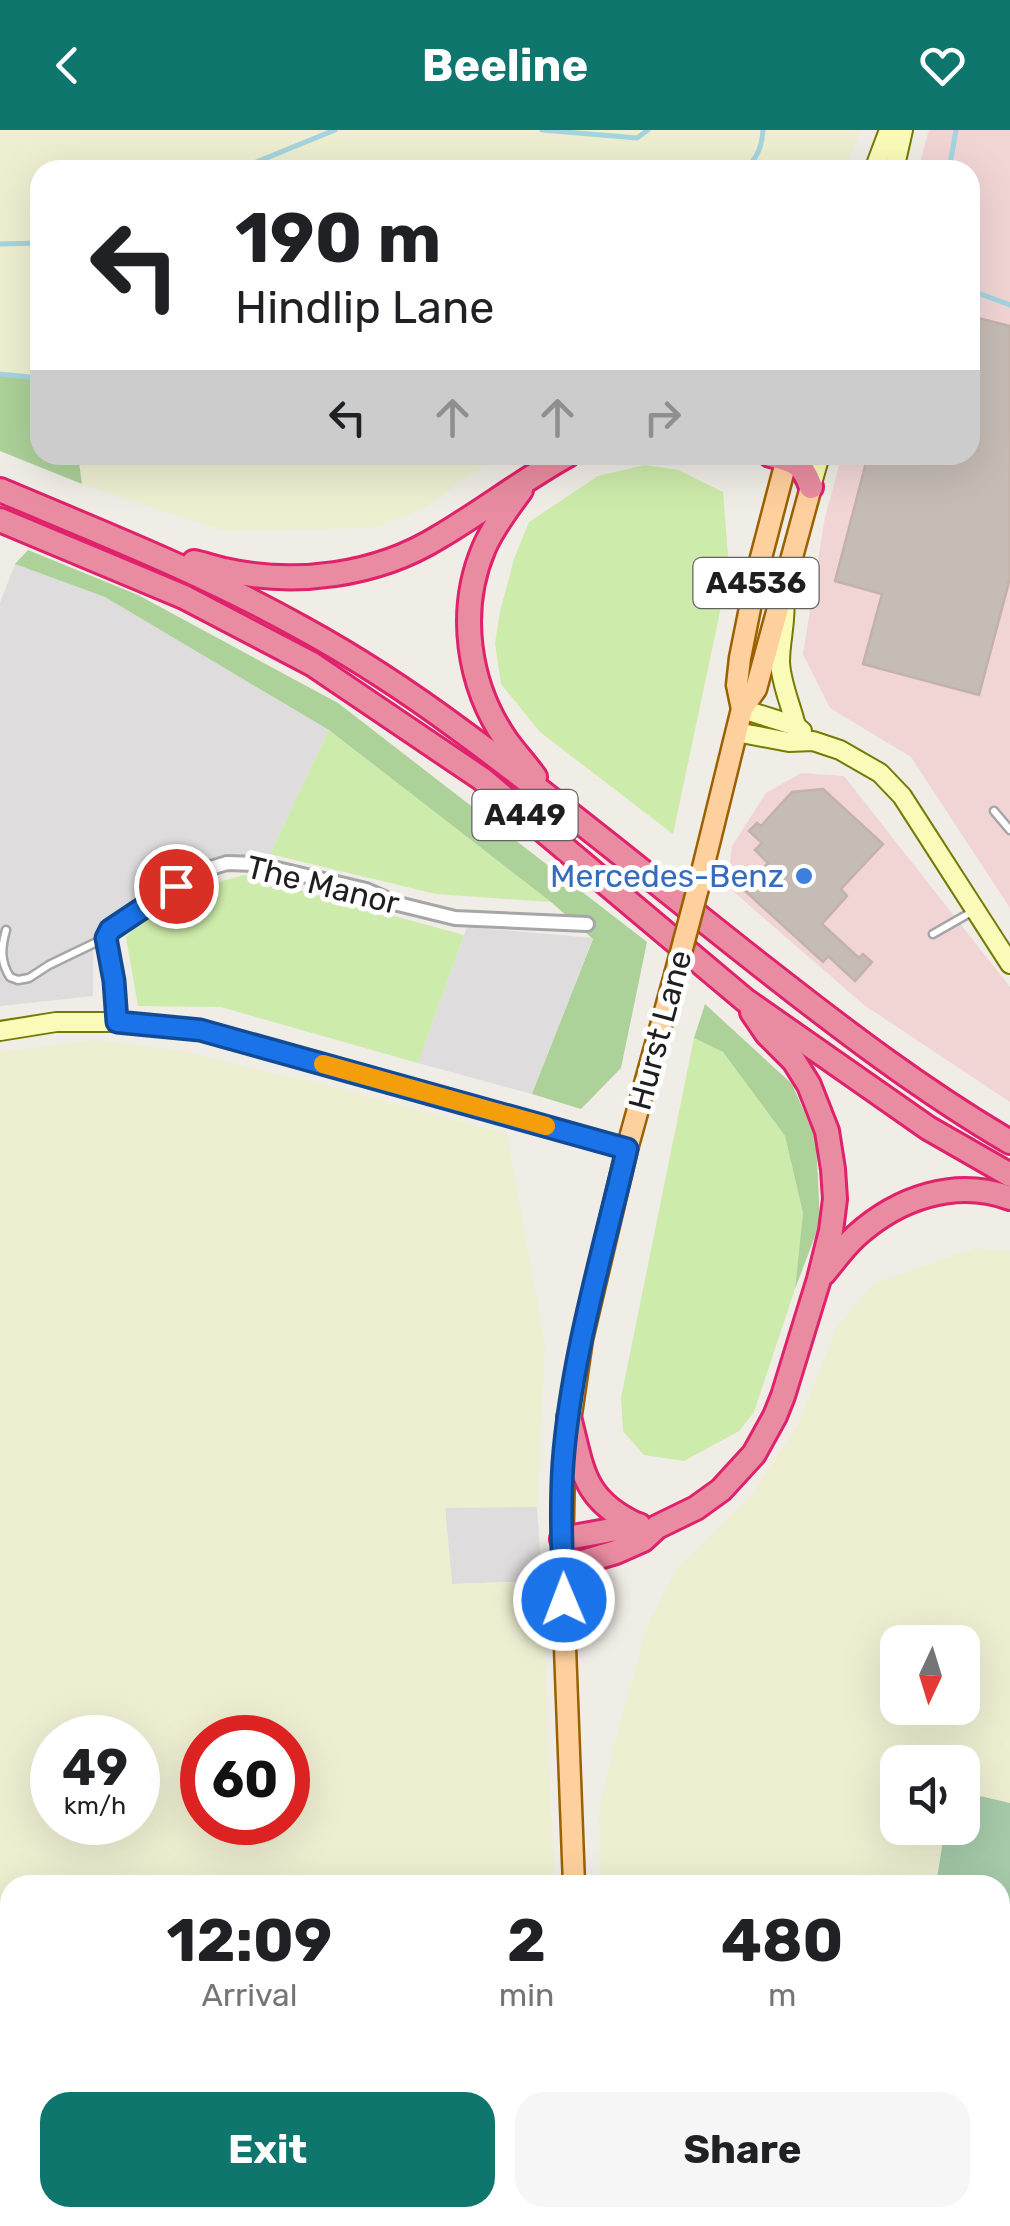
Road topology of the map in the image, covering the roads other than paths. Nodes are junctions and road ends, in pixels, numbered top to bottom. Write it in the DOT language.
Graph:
graph roads {
  1 [pos="889,130"];
  2 [pos="904,130"];
  3 [pos="878,160"];
  4 [pos="896,160"];
  5 [pos="552,465"];
  6 [pos="783,465"];
  7 [pos="799,465"];
  8 [pos="817,465"];
  9 [pos="529,479"];
  10 [pos="811,487"];
  11 [pos="0,490"];
  12 [pos="0,520"];
  13 [pos="149,553"];
  14 [pos="783,591"];
  15 [pos="742,708"];
  16 [pos="796,726"];
  17 [pos="736,732"];
  18 [pos="813,741"];
  19 [pos="550,799"];
  20 [pos="994,811"];
  21 [pos="1010,830"];
  22 [pos="976,909"];
  23 [pos="587,924"];
  24 [pos="6,930"];
  25 [pos="933,934"];
  26 [pos="106,938"];
  27 [pos="1010,964"];
  28 [pos="745,1000"];
  29 [pos="117,1022"];
  30 [pos="0,1031"];
  31 [pos="1010,1142"];
  32 [pos="627,1149"];
  33 [pos="1010,1176"];
  34 [pos="1010,1198"];
  35 [pos="819,1279"];
  36 [pos="569,1417"];
  37 [pos="647,1526"];
  38 [pos="562,1540"];
  39 [pos="562,1568"];
  40 [pos="574,1875"];
  1 -- 3 [label="street"];
  2 -- 4 [label="street"];
  5 -- 9 [label="highway"];
  6 -- 15 [label="main road, A4536"];
  7 -- 10 [label="highway"];
  8 -- 10 [label="street"];
  9 -- 13 [label="highway"];
  9 -- 19 [label="highway"];
  10 -- 14 [label="main road, A4536"];
  11 -- 13 [label="highway, A449"];
  12 -- 28 [label="highway, A449"];
  13 -- 19 [label="highway, A449"];
  14 -- 15 [label="main road, A4536"];
  14 -- 16 [label="street"];
  15 -- 16 [label="street"];
  15 -- 17 [label="main road, A4536"];
  16 -- 18 [label="street"];
  17 -- 18 [label="street"];
  17 -- 32 [label="main road, Hurst Lane / A4536, bridge"];
  18 -- 22 [label="street"];
  19 -- 31 [label="highway, A449"];
  20 -- 21 [label="lane"];
  22 -- 25 [label="lane"];
  22 -- 27 [label="street"];
  23 -- 26 [label="street, The Manor"];
  24 -- 26 [label="lane"];
  26 -- 29 [label="street"];
  28 -- 33 [label="highway, A449"];
  28 -- 35 [label="highway"];
  29 -- 30 [label="street"];
  29 -- 32 [label="street"];
  32 -- 36 [label="main road, Hurst Lane / A4536"];
  34 -- 35 [label="highway"];
  35 -- 37 [label="highway"];
  36 -- 37 [label="highway"];
  36 -- 38 [label="main road, Hurst Lane / A4536"];
  37 -- 38 [label="highway"];
  37 -- 39 [label="highway"];
  38 -- 39 [label="main road, Hurst Lane / A4536"];
  39 -- 40 [label="main road, Hurst Lane / A4536"];
}
